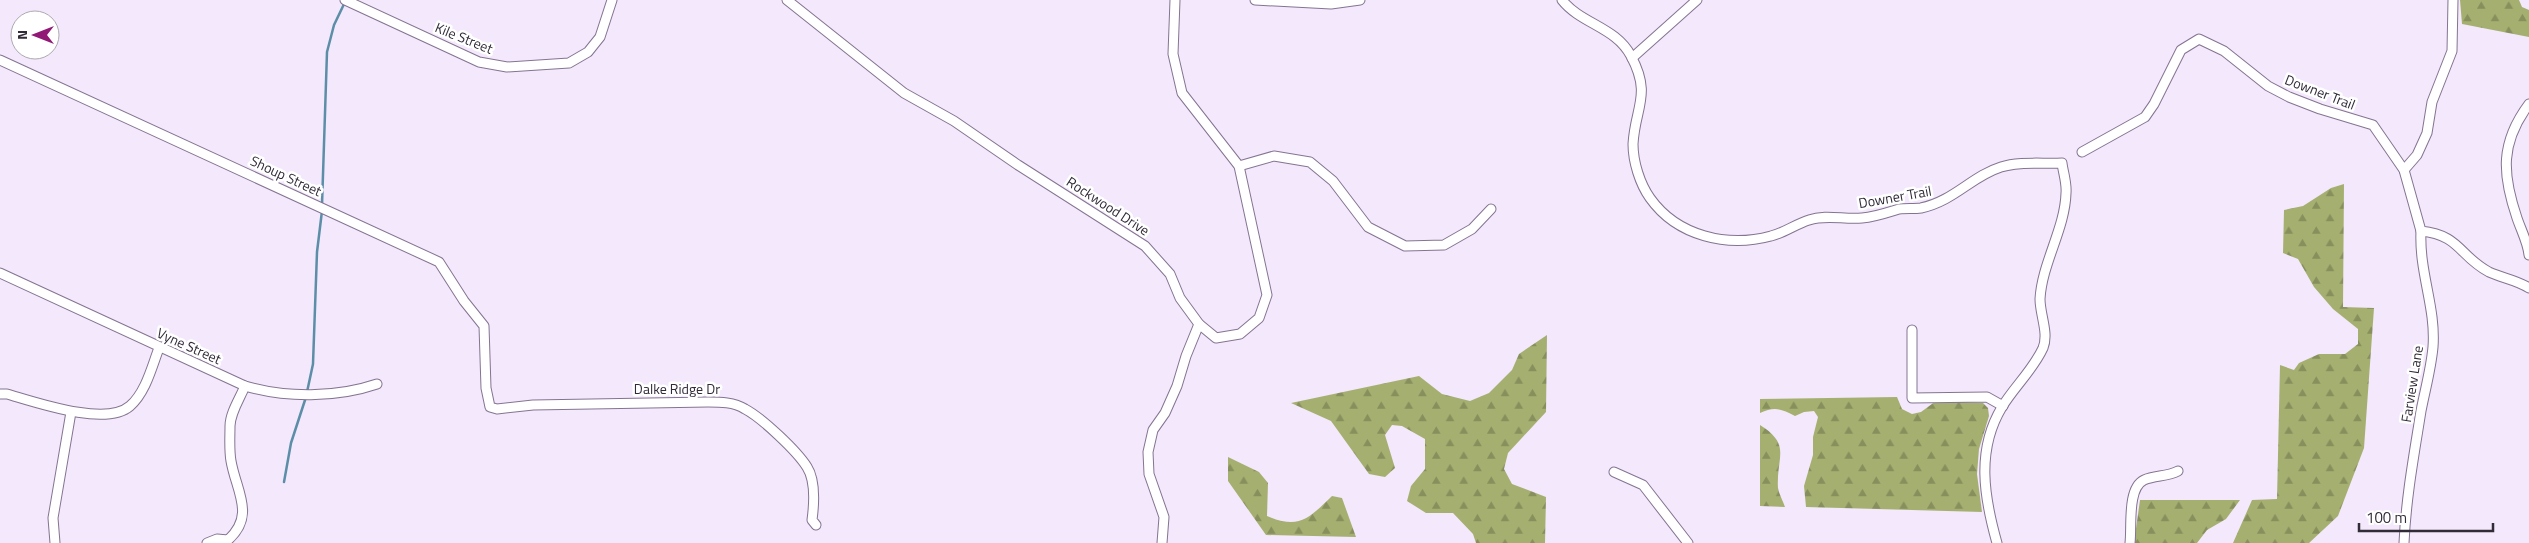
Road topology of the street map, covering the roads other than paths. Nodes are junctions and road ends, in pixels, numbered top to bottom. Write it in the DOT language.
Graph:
graph roads {
  1 [pos="346,0"];
  2 [pos="612,0"];
  3 [pos="787,0"];
  4 [pos="1175,0"];
  5 [pos="1255,0"];
  6 [pos="1360,0"];
  7 [pos="1562,0"];
  8 [pos="1697,0"];
  9 [pos="2453,0"];
  10 [pos="1288,1"];
  11 [pos="1632,58"];
  12 [pos="0,60"];
  13 [pos="2529,104"];
  14 [pos="2524,117"];
  15 [pos="2082,152"];
  16 [pos="1240,166"];
  17 [pos="2404,170"];
  18 [pos="1491,209"];
  19 [pos="2421,231"];
  20 [pos="2529,255"];
  21 [pos="0,273"];
  22 [pos="2528,286"];
  23 [pos="1199,324"];
  24 [pos="1912,330"];
  25 [pos="159,348"];
  26 [pos="487,380"];
  27 [pos="377,384"];
  28 [pos="245,386"];
  29 [pos="0,394"];
  30 [pos="2003,406"];
  31 [pos="71,412"];
  32 [pos="2178,471"];
  33 [pos="1614,472"];
  34 [pos="816,525"];
  35 [pos="55,543"];
  36 [pos="207,543"];
  37 [pos="1162,543"];
  38 [pos="1688,543"];
  39 [pos="1997,543"];
  40 [pos="2130,543"];
  41 [pos="2404,543"];
  1 -- 2 [label="street, Kile Street"];
  3 -- 23 [label="street, Rockwood Drive"];
  4 -- 16 [label="street, Rockwood Drive"];
  5 -- 10 [label="street"];
  6 -- 10 [label="street"];
  7 -- 11 [label="street, Downer Trail"];
  8 -- 11 [label="street"];
  9 -- 17 [label="street"];
  11 -- 30 [label="street, Downer Trail"];
  12 -- 26 [label="street, Shoup Street"];
  13 -- 14 [label="street"];
  14 -- 20 [label="street"];
  15 -- 17 [label="street, Downer Trail"];
  16 -- 18 [label="street"];
  16 -- 23 [label="street, Rockwood Drive"];
  17 -- 19 [label="street, Downer Trail"];
  19 -- 22 [label="street"];
  19 -- 41 [label="street, Farview Lane"];
  21 -- 25 [label="street, Vyne Street"];
  23 -- 37 [label="street"];
  24 -- 30 [label="street"];
  25 -- 28 [label="street, Vyne Street"];
  25 -- 31 [label="street"];
  26 -- 34 [label="street, Dalke Ridge Dr"];
  27 -- 28 [label="street, Vyne Street"];
  28 -- 36 [label="street"];
  29 -- 31 [label="street"];
  30 -- 39 [label="street"];
  31 -- 35 [label="street"];
  32 -- 40 [label="street"];
  33 -- 38 [label="street"];
}
